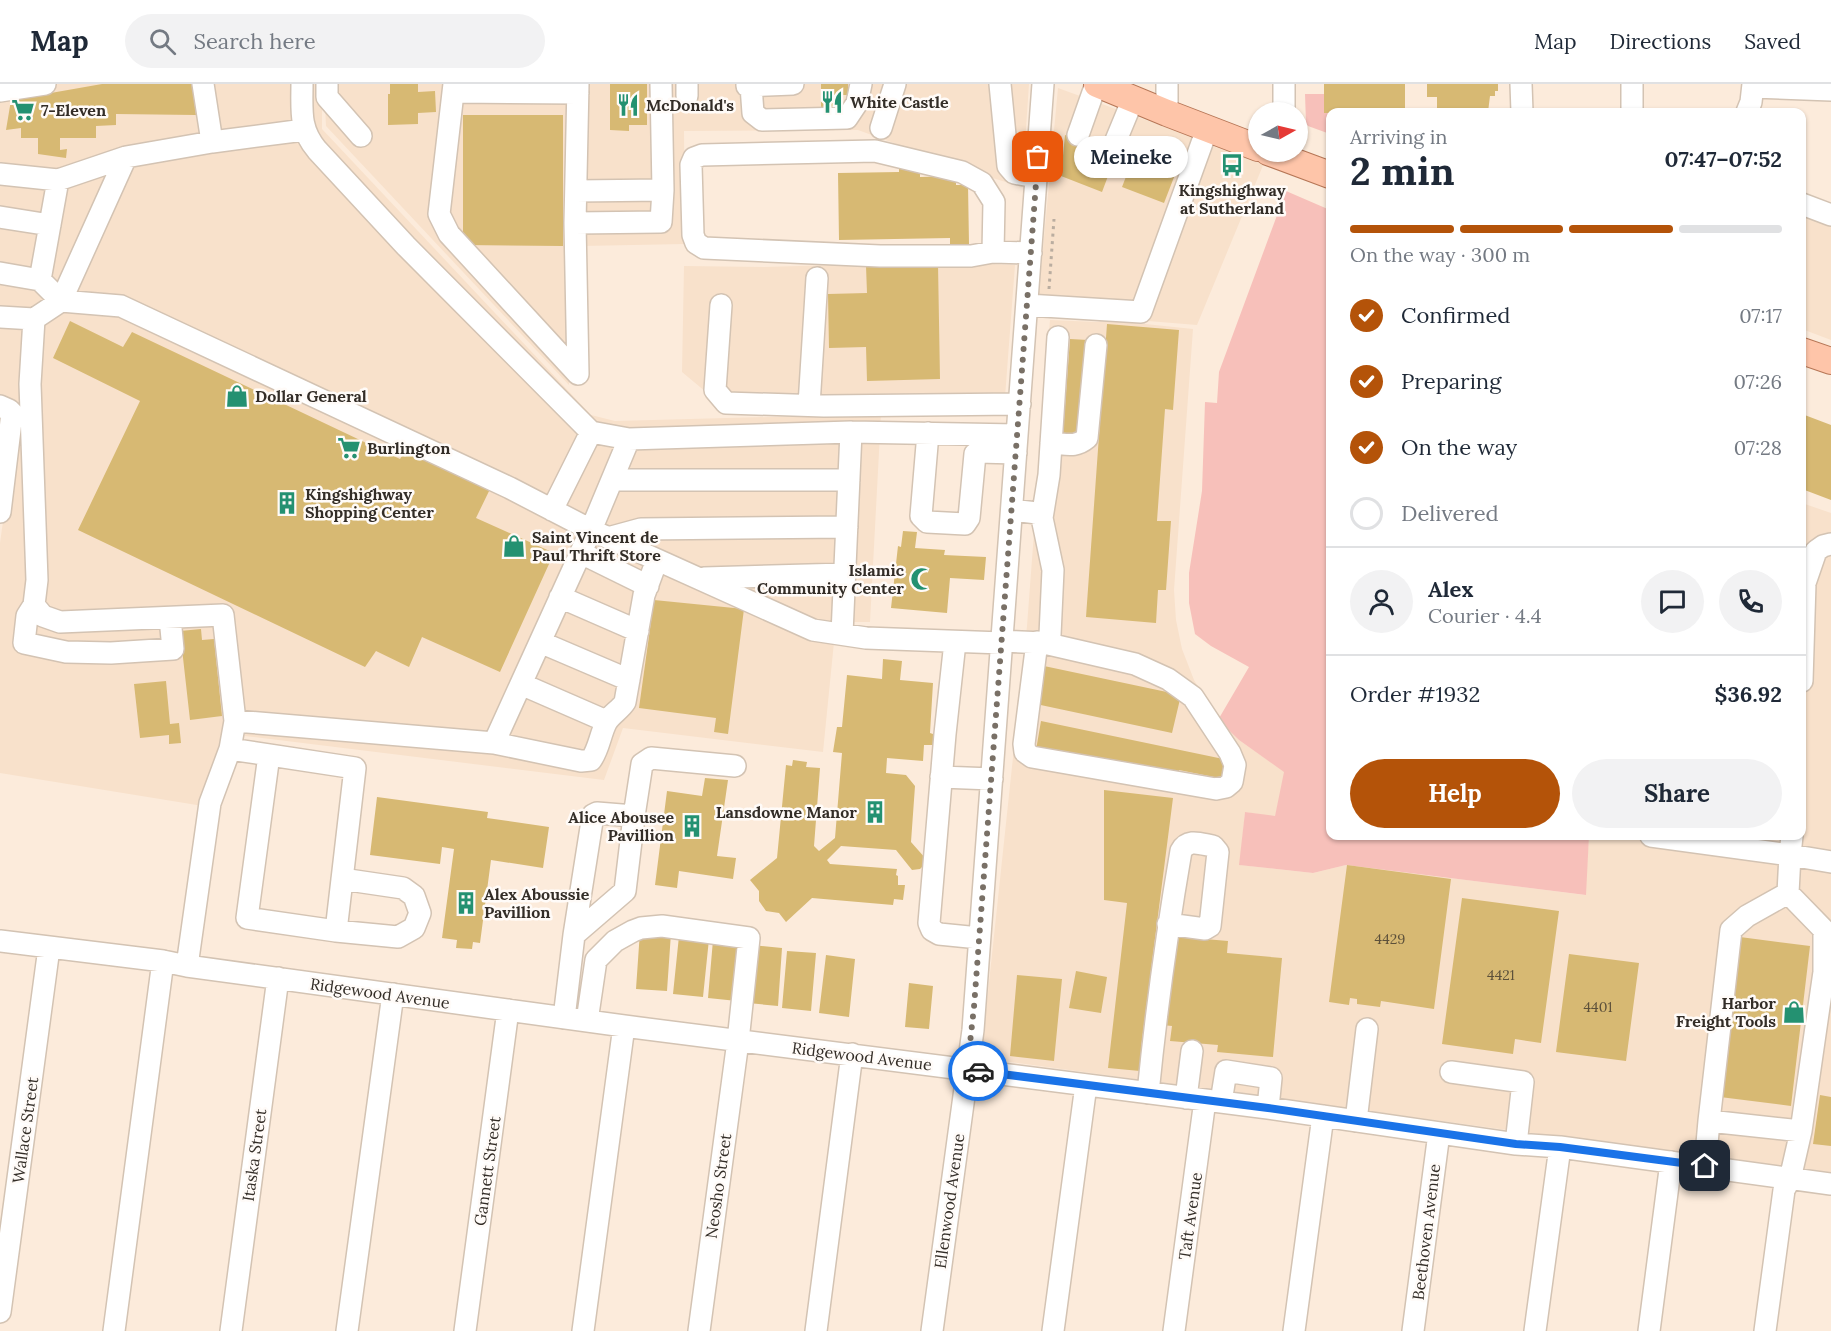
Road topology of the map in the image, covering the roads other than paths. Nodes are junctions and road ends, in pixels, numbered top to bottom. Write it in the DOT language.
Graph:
graph roads {
  1 [pos="45,84"];
  2 [pos="203,84"];
  3 [pos="302,84"];
  4 [pos="327,84"];
  5 [pos="661,84"];
  6 [pos="793,84"];
  7 [pos="861,84"];
  8 [pos="894,84"];
  9 [pos="1000,84"];
  10 [pos="1043,84"];
  11 [pos="1096,84"];
  12 [pos="1167,84"];
  13 [pos="1284,84"];
  14 [pos="1521,84"];
  15 [pos="1632,84"];
  16 [pos="749,85"];
  17 [pos="1753,86"];
  18 [pos="454,88"];
  19 [pos="578,88"];
  20 [pos="1831,90"];
  21 [pos="0,91"];
  22 [pos="1132,99"];
  23 [pos="1284,102"];
  24 [pos="1521,108"];
  25 [pos="1632,108"];
  26 [pos="1748,108"];
  27 [pos="1167,113"];
  28 [pos="881,128"];
  29 [pos="304,129"];
  30 [pos="1207,129"];
  31 [pos="1078,135"];
  32 [pos="361,136"];
  33 [pos="212,141"];
  34 [pos="1248,144"];
  35 [pos="1114,145"];
  36 [pos="126,158"];
  37 [pos="1297,162"];
  38 [pos="1326,173"];
  39 [pos="0,174"];
  40 [pos="1036,177"];
  41 [pos="58,180"];
  42 [pos="663,190"];
  43 [pos="576,191"];
  44 [pos="1806,206"];
  45 [pos="1831,215"];
  46 [pos="0,217"];
  47 [pos="575,223"];
  48 [pos="50,225"];
  49 [pos="993,252"];
  50 [pos="1031,254"];
  51 [pos="0,273"];
  52 [pos="816,278"];
  53 [pos="40,280"];
  54 [pos="61,301"];
  55 [pos="721,305"];
  56 [pos="1027,305"];
  57 [pos="0,317"];
  58 [pos="33,319"];
  59 [pos="1058,337"];
  60 [pos="1096,345"];
  61 [pos="1806,352"];
  62 [pos="1831,361"];
  63 [pos="1020,404"];
  64 [pos="809,405"];
  65 [pos="0,406"];
  66 [pos="591,432"];
  67 [pos="851,432"];
  68 [pos="928,433"];
  69 [pos="629,439"];
  70 [pos="1051,443"];
  71 [pos="1017,444"];
  72 [pos="612,480"];
  73 [pos="849,480"];
  74 [pos="552,510"];
  75 [pos="1012,510"];
  76 [pos="0,512"];
  77 [pos="1042,518"];
  78 [pos="847,527"];
  79 [pos="600,534"];
  80 [pos="1831,544"];
  81 [pos="581,553"];
  82 [pos="657,560"];
  83 [pos="844,574"];
  84 [pos="699,579"];
  85 [pos="1806,581"];
  86 [pos="648,586"];
  87 [pos="560,597"];
  88 [pos="34,605"];
  89 [pos="170,618"];
  90 [pos="638,631"];
  91 [pos="842,634"];
  92 [pos="540,642"];
  93 [pos="955,642"];
  94 [pos="1002,642"];
  95 [pos="1041,642"];
  96 [pos="629,680"];
  97 [pos="521,684"];
  98 [pos="235,721"];
  99 [pos="606,721"];
  100 [pos="494,743"];
  101 [pos="230,749"];
  102 [pos="269,755"];
  103 [pos="735,766"];
  104 [pos="941,777"];
  105 [pos="992,779"];
  106 [pos="634,816"];
  107 [pos="1714,840"];
  108 [pos="1791,845"];
  109 [pos="1831,862"];
  110 [pos="342,879"];
  111 [pos="1788,893"];
  112 [pos="1168,924"];
  113 [pos="336,931"];
  114 [pos="574,935"];
  115 [pos="980,938"];
  116 [pos="0,941"];
  117 [pos="49,948"];
  118 [pos="163,961"];
  119 [pos="187,966"];
  120 [pos="1827,972"];
  121 [pos="278,978"];
  122 [pos="393,994"];
  123 [pos="508,1010"];
  124 [pos="564,1018"];
  125 [pos="587,1021"];
  126 [pos="624,1026"];
  127 [pos="1367,1029"];
  128 [pos="738,1041"];
  129 [pos="1192,1051"];
  130 [pos="852,1054"];
  131 [pos="967,1070"];
  132 [pos="1451,1072"];
  133 [pos="1086,1085"];
  134 [pos="1148,1093"];
  135 [pos="1204,1100"];
  136 [pos="1268,1108"];
  137 [pos="1323,1116"];
  138 [pos="1356,1121"];
  139 [pos="1709,1121"];
  140 [pos="1801,1131"];
  141 [pos="1439,1133"];
  142 [pos="1516,1144"];
  143 [pos="1560,1147"];
  144 [pos="1671,1162"];
  145 [pos="1705,1166"];
  146 [pos="1790,1179"];
  147 [pos="1831,1184"];
  148 [pos="0,1312"];
  149 [pos="114,1331"];
  150 [pos="231,1331"];
  151 [pos="347,1331"];
  152 [pos="465,1331"];
  153 [pos="583,1331"];
  154 [pos="699,1331"];
  155 [pos="816,1331"];
  156 [pos="932,1331"];
  157 [pos="1053,1331"];
  158 [pos="1174,1331"];
  159 [pos="1294,1331"];
  160 [pos="1413,1331"];
  161 [pos="1535,1331"];
  162 [pos="1649,1331"];
  163 [pos="1765,1331"];
  1 -- 21 [label="street"];
  2 -- 33 [label="street"];
  3 -- 29 [label="street"];
  4 -- 32 [label="street"];
  5 -- 42 [label="street"];
  6 -- 16 [label="street"];
  7 -- 16 [label="street"];
  8 -- 28 [label="street"];
  9 -- 40 [label="street"];
  10 -- 40 [label="street, Ellenwood Avenue"];
  11 -- 22 [label="main road"];
  11 -- 31 [label="street"];
  12 -- 27 [label="street"];
  13 -- 23 [label="street"];
  14 -- 24 [label="street"];
  15 -- 25 [label="street"];
  17 -- 20 [label="street"];
  17 -- 26 [label="street"];
  18 -- 19 [label="street"];
  18 -- 47 [label="street"];
  19 -- 43 [label="street"];
  22 -- 27 [label="main road"];
  22 -- 35 [label="street"];
  27 -- 30 [label="main road"];
  29 -- 33 [label="street"];
  29 -- 66 [label="street"];
  30 -- 34 [label="main road"];
  30 -- 56 [label="street"];
  33 -- 36 [label="street"];
  36 -- 41 [label="street"];
  36 -- 54 [label="street"];
  37 -- 38 [label="main road"];
  39 -- 41 [label="street"];
  40 -- 50 [label="street, Ellenwood Avenue"];
  41 -- 48 [label="street"];
  42 -- 43 [label="street"];
  42 -- 47 [label="street"];
  43 -- 47 [label="street"];
  44 -- 45 [label="street"];
  46 -- 48 [label="street"];
  48 -- 53 [label="street"];
  49 -- 49 [label="street"];
  49 -- 50 [label="street"];
  50 -- 56 [label="street, Ellenwood Avenue"];
  51 -- 53 [label="street"];
  52 -- 64 [label="street"];
  53 -- 54 [label="street"];
  54 -- 58 [label="street"];
  54 -- 74 [label="street"];
  55 -- 64 [label="street"];
  56 -- 63 [label="street, Ellenwood Avenue"];
  57 -- 58 [label="street"];
  58 -- 88 [label="street"];
  59 -- 70 [label="street"];
  60 -- 70 [label="street"];
  61 -- 62 [label="main road"];
  63 -- 64 [label="street"];
  63 -- 71 [label="street, Ellenwood Avenue"];
  65 -- 76 [label="street"];
  66 -- 69 [label="street"];
  66 -- 74 [label="street"];
  67 -- 68 [label="street"];
  67 -- 69 [label="street"];
  67 -- 73 [label="street"];
  68 -- 71 [label="street"];
  68 -- 71 [label="street"];
  69 -- 72 [label="street"];
  70 -- 77 [label="street"];
  71 -- 75 [label="street, Ellenwood Avenue"];
  72 -- 73 [label="street"];
  72 -- 79 [label="street"];
  73 -- 78 [label="street"];
  74 -- 79 [label="street"];
  75 -- 77 [label="street"];
  75 -- 94 [label="street, Ellenwood Avenue"];
  77 -- 95 [label="street"];
  78 -- 79 [label="street"];
  78 -- 83 [label="street"];
  79 -- 81 [label="street"];
  79 -- 82 [label="street"];
  80 -- 85 [label="street"];
  81 -- 86 [label="street"];
  81 -- 87 [label="street"];
  82 -- 84 [label="street"];
  82 -- 86 [label="street"];
  83 -- 84 [label="street"];
  83 -- 91 [label="street"];
  84 -- 91 [label="street"];
  86 -- 90 [label="street"];
  87 -- 90 [label="street"];
  87 -- 92 [label="street"];
  88 -- 89 [label="street"];
  88 -- 89 [label="street"];
  89 -- 98 [label="street"];
  90 -- 96 [label="street"];
  91 -- 93 [label="street"];
  92 -- 96 [label="street"];
  92 -- 97 [label="street"];
  93 -- 94 [label="street"];
  93 -- 104 [label="street"];
  94 -- 95 [label="street"];
  94 -- 105 [label="street, Ellenwood Avenue"];
  95 -- 95 [label="street"];
  96 -- 99 [label="street"];
  97 -- 99 [label="street"];
  97 -- 100 [label="street"];
  98 -- 100 [label="street"];
  98 -- 101 [label="street"];
  99 -- 100 [label="street"];
  101 -- 102 [label="street"];
  101 -- 119 [label="street"];
  102 -- 110 [label="street"];
  102 -- 113 [label="street"];
  103 -- 106 [label="street"];
  104 -- 105 [label="street"];
  104 -- 115 [label="street"];
  105 -- 115 [label="street, Ellenwood Avenue"];
  106 -- 114 [label="street"];
  106 -- 114 [label="street"];
  107 -- 108 [label="street"];
  108 -- 109 [label="street"];
  108 -- 111 [label="street"];
  110 -- 113 [label="street"];
  110 -- 113 [label="street"];
  111 -- 120 [label="street"];
  111 -- 139 [label="street"];
  112 -- 134 [label="street"];
  114 -- 124 [label="street"];
  115 -- 131 [label="street, Ellenwood Avenue"];
  116 -- 117 [label="street, Ridgewood Avenue"];
  117 -- 118 [label="street, Ridgewood Avenue"];
  117 -- 148 [label="street, Wallace Street"];
  118 -- 119 [label="street, Ridgewood Avenue"];
  118 -- 149 [label="street"];
  119 -- 121 [label="street, Ridgewood Avenue"];
  120 -- 140 [label="street"];
  121 -- 122 [label="street, Ridgewood Avenue"];
  121 -- 150 [label="street, Itaska Street"];
  122 -- 123 [label="street, Ridgewood Avenue"];
  122 -- 151 [label="street"];
  123 -- 124 [label="street, Ridgewood Avenue"];
  123 -- 152 [label="street, Gannett Street"];
  124 -- 125 [label="street, Ridgewood Avenue"];
  125 -- 126 [label="street, Ridgewood Avenue"];
  125 -- 128 [label="street, Neosho Street"];
  126 -- 128 [label="street, Ridgewood Avenue"];
  126 -- 153 [label="street"];
  127 -- 138 [label="street"];
  128 -- 130 [label="street, Ridgewood Avenue"];
  128 -- 154 [label="street, Neosho Street"];
  129 -- 135 [label="street"];
  130 -- 131 [label="street, Ridgewood Avenue"];
  130 -- 155 [label="street"];
  131 -- 133 [label="street, Ridgewood Avenue"];
  131 -- 156 [label="street, Ellenwood Avenue"];
  132 -- 142 [label="street"];
  133 -- 134 [label="street, Ridgewood Avenue"];
  133 -- 157 [label="street"];
  134 -- 135 [label="street, Ridgewood Avenue"];
  135 -- 136 [label="street, Ridgewood Avenue"];
  135 -- 136 [label="street"];
  135 -- 158 [label="street, Taft Avenue"];
  136 -- 137 [label="street, Ridgewood Avenue"];
  137 -- 138 [label="street, Ridgewood Avenue"];
  137 -- 159 [label="street"];
  138 -- 141 [label="street, Ridgewood Avenue"];
  139 -- 140 [label="street"];
  139 -- 145 [label="street"];
  140 -- 146 [label="street"];
  141 -- 142 [label="street, Ridgewood Avenue"];
  141 -- 160 [label="street, Beethoven Avenue"];
  142 -- 143 [label="street, Ridgewood Avenue"];
  143 -- 144 [label="street, Ridgewood Avenue"];
  143 -- 161 [label="street"];
  144 -- 145 [label="street, Ridgewood Avenue"];
  144 -- 162 [label="street"];
  145 -- 146 [label="street, Ridgewood Avenue"];
  146 -- 147 [label="street, Ridgewood Avenue"];
  146 -- 163 [label="street"];
}
